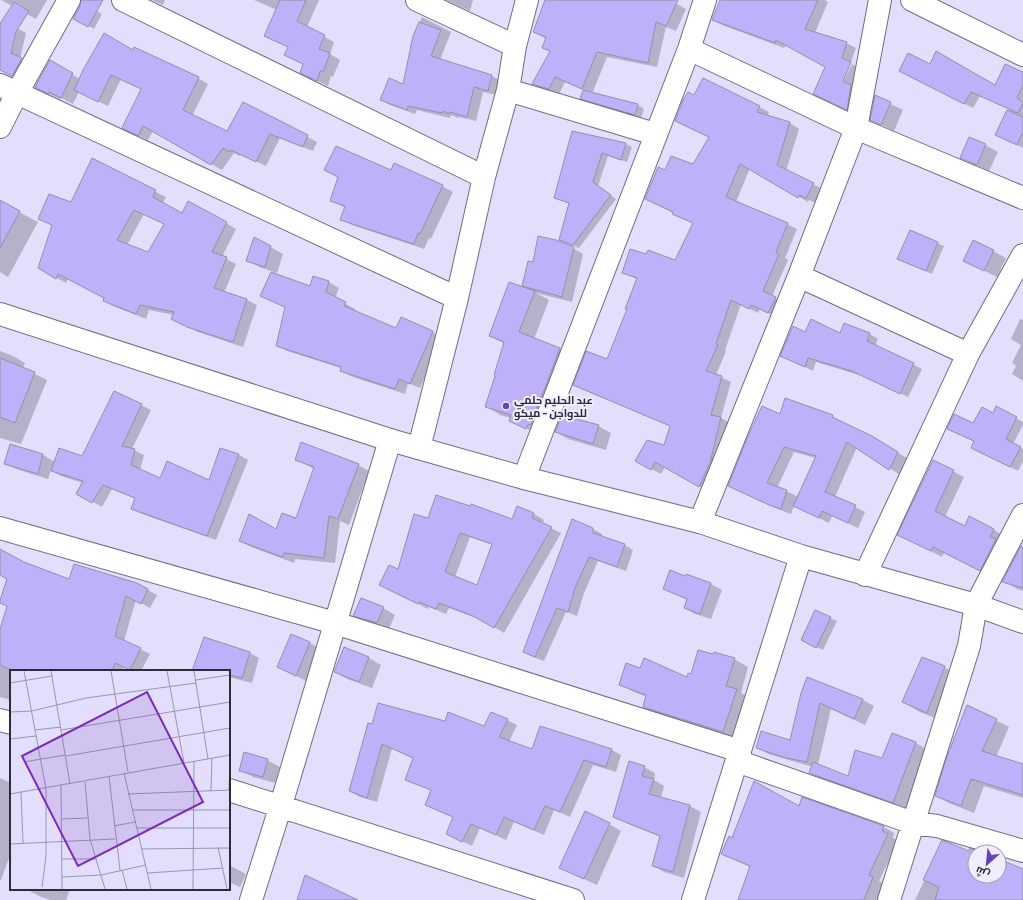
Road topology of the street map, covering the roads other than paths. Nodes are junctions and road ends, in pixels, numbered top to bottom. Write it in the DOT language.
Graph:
graph roads {
  1 [pos="69,0"];
  2 [pos="123,0"];
  3 [pos="417,0"];
  4 [pos="527,0"];
  5 [pos="705,0"];
  6 [pos="880,0"];
  7 [pos="912,0"];
  8 [pos="515,46"];
  9 [pos="689,49"];
  10 [pos="1023,55"];
  11 [pos="8,89"];
  12 [pos="508,90"];
  13 [pos="0,127"];
  14 [pos="856,128"];
  15 [pos="655,134"];
  16 [pos="484,176"];
  17 [pos="1023,198"];
  18 [pos="1023,255"];
  19 [pos="799,276"];
  20 [pos="457,298"];
  21 [pos="0,314"];
  22 [pos="968,354"];
  23 [pos="390,440"];
  24 [pos="419,448"];
  25 [pos="524,478"];
  26 [pos="1023,515"];
  27 [pos="700,522"];
  28 [pos="0,528"];
  29 [pos="801,556"];
  30 [pos="865,575"];
  31 [pos="976,606"];
  32 [pos="1023,622"];
  33 [pos="336,623"];
  34 [pos="0,720"];
  35 [pos="10,723"];
  36 [pos="738,756"];
  37 [pos="230,790"];
  38 [pos="281,806"];
  39 [pos="913,823"];
  40 [pos="1023,851"];
  41 [pos="250,900"];
  42 [pos="573,900"];
  43 [pos="693,900"];
  44 [pos="889,900"];
  1 -- 11 [label="street"];
  2 -- 16 [label="street"];
  3 -- 8 [label="street"];
  4 -- 8 [label="street"];
  5 -- 9 [label="street"];
  6 -- 14 [label="street"];
  7 -- 10 [label="street"];
  8 -- 12 [label="street"];
  9 -- 14 [label="street"];
  9 -- 15 [label="street"];
  11 -- 13 [label="street"];
  11 -- 20 [label="street"];
  12 -- 15 [label="street"];
  12 -- 16 [label="street"];
  14 -- 17 [label="street"];
  14 -- 19 [label="street"];
  15 -- 25 [label="street"];
  16 -- 20 [label="street"];
  18 -- 22 [label="street"];
  19 -- 22 [label="street"];
  19 -- 27 [label="street"];
  20 -- 24 [label="street"];
  21 -- 23 [label="street"];
  22 -- 30 [label="street"];
  23 -- 24 [label="street"];
  23 -- 33 [label="street"];
  24 -- 25 [label="street"];
  25 -- 27 [label="street"];
  26 -- 31 [label="street"];
  27 -- 29 [label="street"];
  28 -- 33 [label="street"];
  29 -- 30 [label="street"];
  29 -- 36 [label="street"];
  30 -- 31 [label="street"];
  31 -- 32 [label="street"];
  31 -- 39 [label="street"];
  33 -- 36 [label="street"];
  33 -- 38 [label="street"];
  34 -- 35 [label="street"];
  36 -- 39 [label="street"];
  36 -- 43 [label="street"];
  37 -- 38 [label="street"];
  38 -- 41 [label="street"];
  38 -- 42 [label="street"];
  39 -- 40 [label="street"];
  39 -- 44 [label="street"];
}
